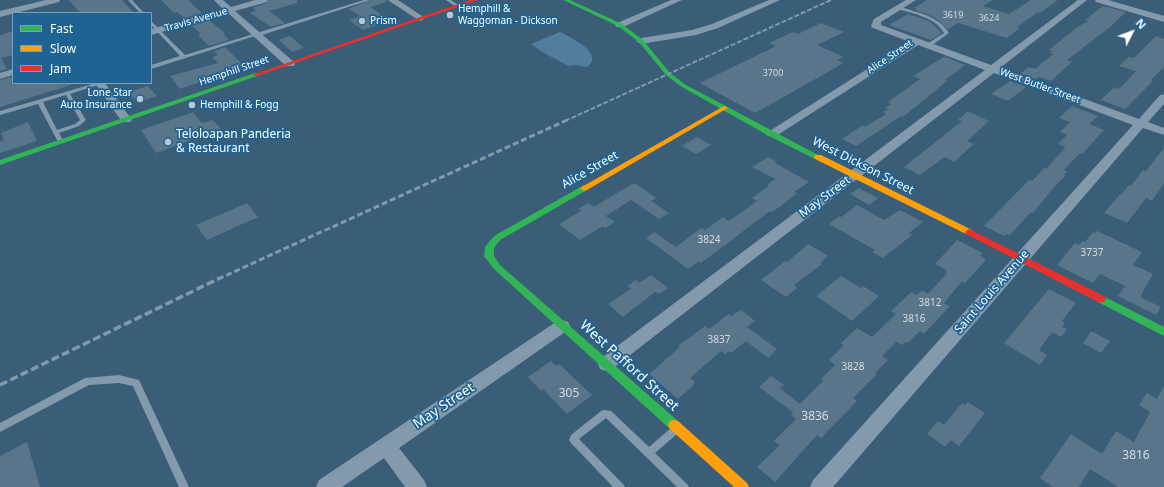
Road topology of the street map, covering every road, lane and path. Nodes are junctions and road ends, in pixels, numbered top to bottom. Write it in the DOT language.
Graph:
graph roads {
  1 [pos="56,0"];
  2 [pos="130,0"];
  3 [pos="218,0"];
  4 [pos="264,0"];
  5 [pos="368,0"];
  6 [pos="392,0"];
  7 [pos="448,0"];
  8 [pos="474,0"];
  9 [pos="566,0"];
  10 [pos="678,0"];
  11 [pos="776,0"];
  12 [pos="912,0"];
  13 [pos="1083,0"];
  14 [pos="1099,0"];
  15 [pos="46,4"];
  16 [pos="458,6"];
  17 [pos="899,8"];
  18 [pos="229,10"];
  19 [pos="141,12"];
  20 [pos="0,14"];
  21 [pos="421,18"];
  22 [pos="1164,19"];
  23 [pos="620,25"];
  24 [pos="155,31"];
  25 [pos="257,35"];
  26 [pos="641,41"];
  27 [pos="917,41"];
  28 [pos="929,45"];
  29 [pos="184,57"];
  30 [pos="290,64"];
  31 [pos="152,67"];
  32 [pos="993,69"];
  33 [pos="12,72"];
  34 [pos="0,76"];
  35 [pos="97,84"];
  36 [pos="101,84"];
  37 [pos="67,93"];
  38 [pos="1164,97"];
  39 [pos="40,102"];
  40 [pos="724,108"];
  41 [pos="0,113"];
  42 [pos="126,120"];
  43 [pos="1141,124"];
  44 [pos="56,132"];
  45 [pos="1164,132"];
  46 [pos="772,134"];
  47 [pos="61,142"];
  48 [pos="0,163"];
  49 [pos="854,175"];
  50 [pos="1022,258"];
  51 [pos="497,267"];
  52 [pos="562,326"];
  53 [pos="1164,332"];
  54 [pos="606,364"];
  55 [pos="0,428"];
  56 [pos="677,428"];
  57 [pos="386,446"];
  58 [pos="649,453"];
  59 [pos="184,487"];
  60 [pos="326,487"];
  61 [pos="417,487"];
  62 [pos="620,487"];
  63 [pos="684,487"];
  64 [pos="742,487"];
  65 [pos="820,487"];
  1 -- 15 [label="street"];
  2 -- 19 [label="lane"];
  3 -- 18 [label="street"];
  4 -- 18 [label="street, Travis Avenue"];
  5 -- 25 [label="lane"];
  6 -- 21 [label="street"];
  7 -- 16 [label="lane"];
  8 -- 16 [label="street, Hemphill Street"];
  9 -- 23 [label="street, West Dickson Street"];
  10 -- 23 [label="street"];
  11 -- 26 [label="street"];
  12 -- 17 [label="street, Alice Street"];
  13 -- 32 [label="street, May Street"];
  14 -- 22 [label="street"];
  15 -- 20 [label="street"];
  16 -- 21 [label="street, Hemphill Street"];
  17 -- 27 [label="street, Alice Street"];
  17 -- 28 [label="lane"];
  18 -- 24 [label="street, Travis Avenue"];
  18 -- 25 [label="street"];
  21 -- 30 [label="street, Hemphill Street"];
  23 -- 26 [label="street, West Dickson Street"];
  24 -- 29 [label="lane"];
  25 -- 29 [label="lane"];
  25 -- 30 [label="street"];
  26 -- 40 [label="street, West Dickson Street"];
  27 -- 28 [label="street, West Butler Street"];
  27 -- 46 [label="street, Alice Street"];
  28 -- 32 [label="street, West Butler Street"];
  29 -- 31 [label="lane"];
  30 -- 42 [label="street, Hemphill Street"];
  32 -- 43 [label="street, West Butler Street"];
  32 -- 49 [label="street, May Street"];
  33 -- 34 [label="street"];
  35 -- 37 [label="lane"];
  36 -- 42 [label="street"];
  37 -- 39 [label="lane"];
  37 -- 44 [label="lane"];
  38 -- 43 [label="street, Saint Louis Avenue"];
  39 -- 41 [label="lane"];
  39 -- 44 [label="lane"];
  40 -- 46 [label="street, West Dickson Street"];
  40 -- 51 [label="street, Alice Street"];
  42 -- 47 [label="street, Hemphill Street"];
  43 -- 45 [label="street, West Butler Street"];
  43 -- 50 [label="street, Saint Louis Avenue"];
  44 -- 47 [label="lane"];
  46 -- 49 [label="street, West Dickson Street"];
  47 -- 48 [label="street, Hemphill Street"];
  49 -- 50 [label="street, West Dickson Street"];
  49 -- 54 [label="street, May Street"];
  50 -- 53 [label="street, West Dickson Street"];
  50 -- 65 [label="street, Saint Louis Avenue"];
  51 -- 52 [label="street, West Pafford Street"];
  52 -- 54 [label="street, West Pafford Street"];
  52 -- 57 [label="street, May Street"];
  54 -- 56 [label="street, West Pafford Street"];
  55 -- 59 [label="lane"];
  56 -- 58 [label="lane"];
  56 -- 64 [label="street, West Pafford Street"];
  57 -- 60 [label="street, May Street"];
  57 -- 61 [label="street"];
  58 -- 62 [label="lane"];
  58 -- 63 [label="lane"];
}
